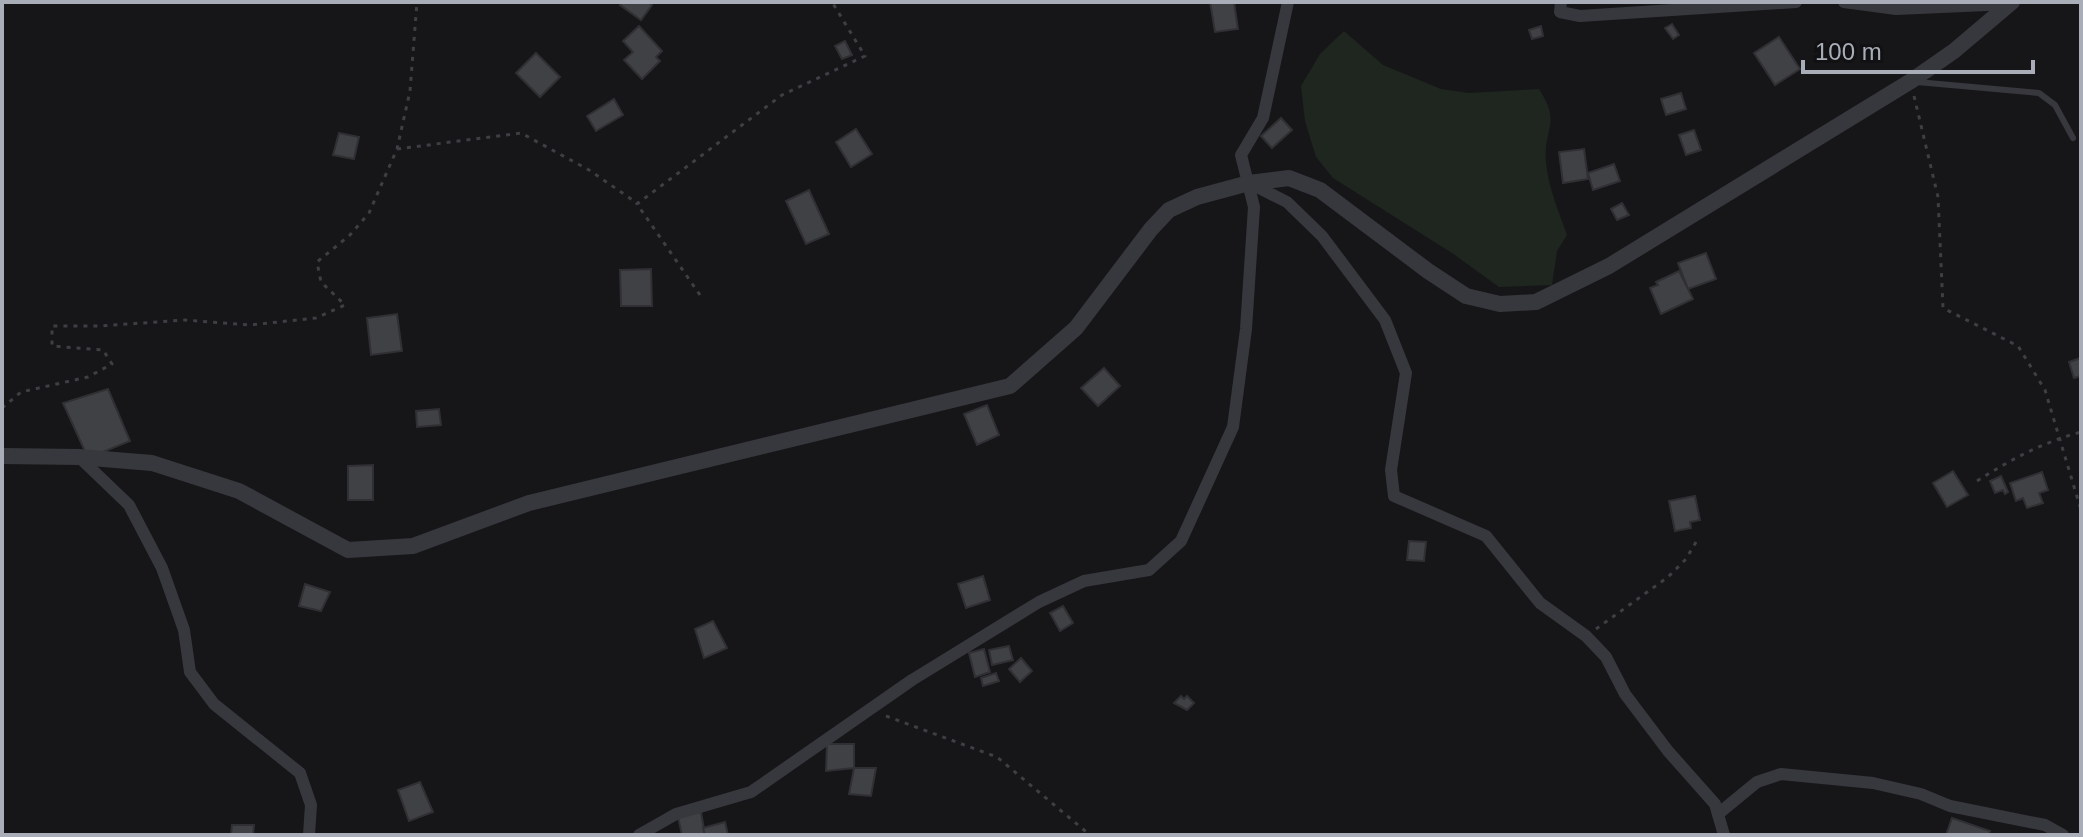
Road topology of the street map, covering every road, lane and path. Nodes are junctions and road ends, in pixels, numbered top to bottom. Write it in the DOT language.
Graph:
graph roads {
  1 [pos="417,2"];
  2 [pos="832,2"];
  3 [pos="1288,2"];
  4 [pos="1561,2"];
  5 [pos="1796,2"];
  6 [pos="1844,2"];
  7 [pos="2011,3"];
  8 [pos="1911,81"];
  9 [pos="2073,138"];
  10 [pos="397,149"];
  11 [pos="1249,183"];
  12 [pos="637,204"];
  13 [pos="700,295"];
  14 [pos="2,408"];
  15 [pos="2081,432"];
  16 [pos="2059,438"];
  17 [pos="2,456"];
  18 [pos="79,457"];
  19 [pos="1977,481"];
  20 [pos="2081,510"];
  21 [pos="1699,537"];
  22 [pos="1586,636"];
  23 [pos="869,710"];
  24 [pos="1718,814"];
  25 [pos="309,835"];
  26 [pos="639,835"];
  27 [pos="1090,835"];
  28 [pos="1724,835"];
  29 [pos="2063,835"];
  1 -- 10 [label="path"];
  2 -- 12 [label="path"];
  3 -- 11 [label="street"];
  4 -- 5 [label="street"];
  6 -- 7 [label="street"];
  7 -- 8 [label="street"];
  8 -- 9 [label="lane"];
  8 -- 11 [label="street"];
  8 -- 16 [label="path"];
  10 -- 12 [label="path"];
  10 -- 14 [label="path"];
  11 -- 18 [label="street"];
  11 -- 22 [label="street"];
  11 -- 23 [label="street"];
  12 -- 13 [label="path"];
  15 -- 16 [label="path"];
  16 -- 19 [label="path"];
  16 -- 20 [label="path"];
  17 -- 18 [label="street"];
  18 -- 25 [label="street"];
  21 -- 22 [label="path"];
  22 -- 24 [label="street"];
  23 -- 26 [label="street"];
  23 -- 27 [label="path"];
  24 -- 28 [label="street"];
  24 -- 29 [label="street"];
}
